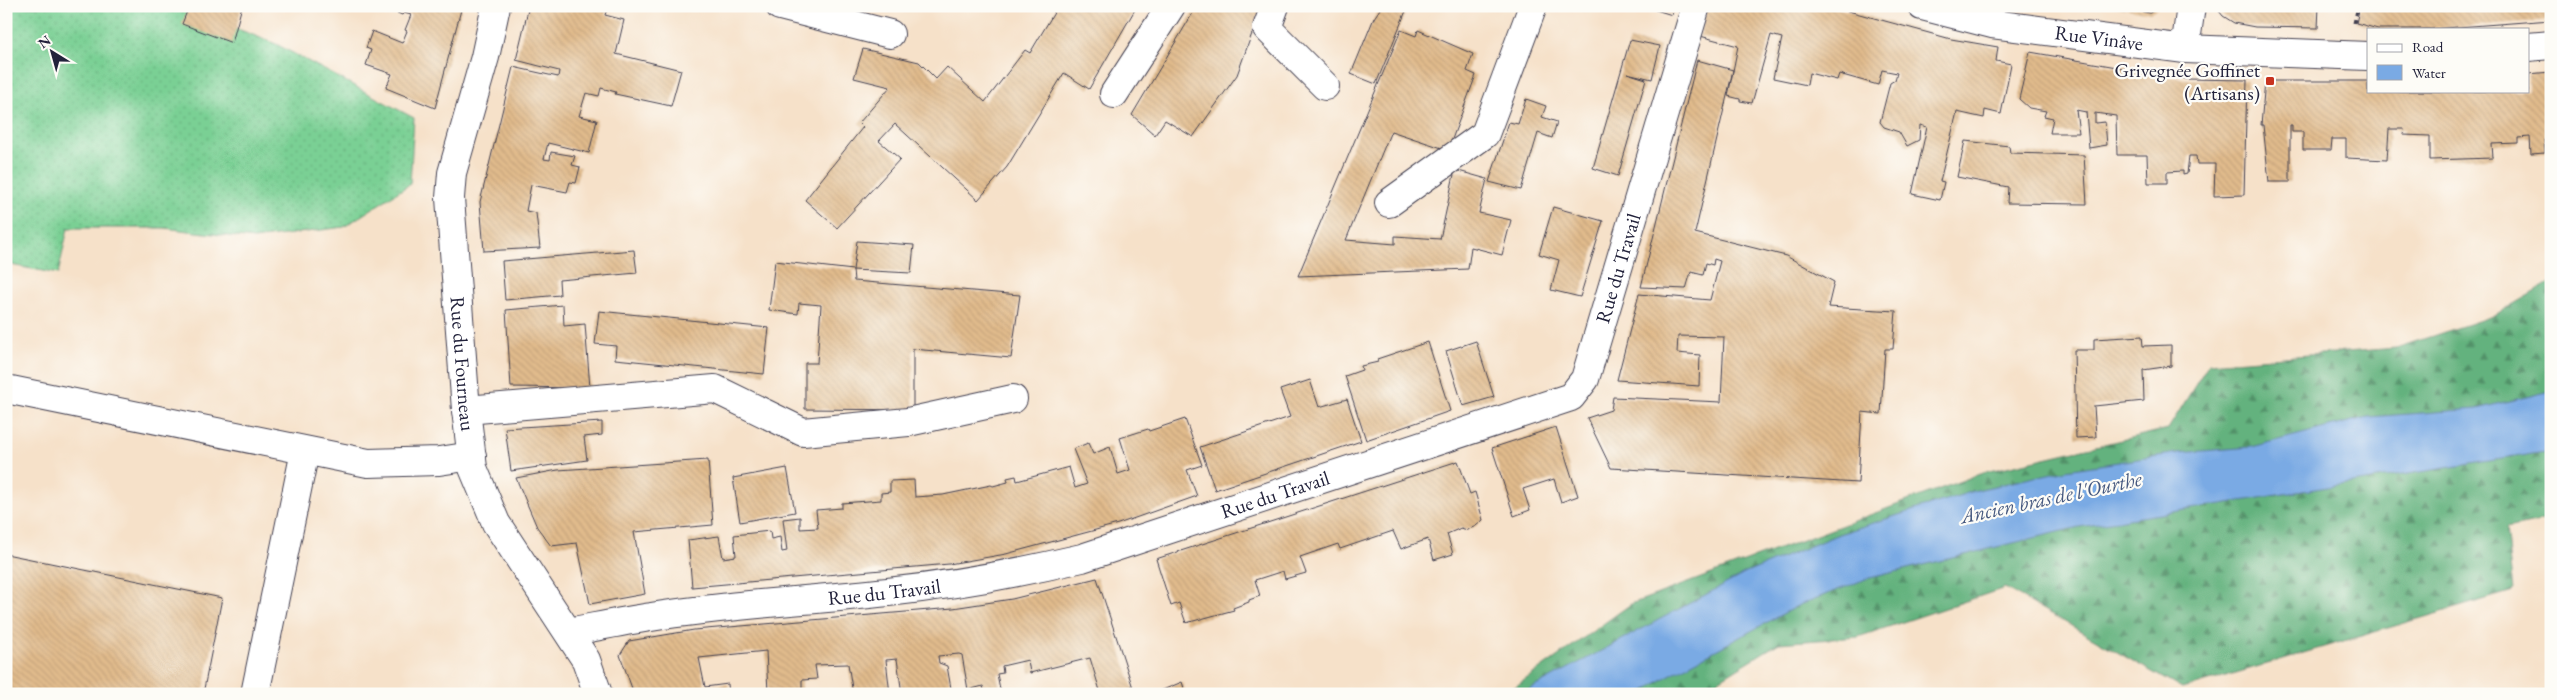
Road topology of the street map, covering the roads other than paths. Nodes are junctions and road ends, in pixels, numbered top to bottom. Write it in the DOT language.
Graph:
graph roads {
  1 [pos="496,6"];
  2 [pos="780,6"];
  3 [pos="1171,6"];
  4 [pos="1275,6"];
  5 [pos="1533,6"];
  6 [pos="1696,6"];
  7 [pos="1922,6"];
  8 [pos="2191,6"];
  9 [pos="890,34"];
  10 [pos="2551,45"];
  11 [pos="2530,47"];
  12 [pos="2185,49"];
  13 [pos="2367,56"];
  14 [pos="1325,86"];
  15 [pos="1114,94"];
  16 [pos="1389,203"];
  17 [pos="6,389"];
  18 [pos="1013,399"];
  19 [pos="466,410"];
  20 [pos="305,451"];
  21 [pos="472,456"];
  22 [pos="569,632"];
  23 [pos="255,694"];
  24 [pos="598,694"];
  1 -- 19 [label="street, Rue du Fourneau"];
  2 -- 9 [label="street"];
  3 -- 15 [label="street"];
  4 -- 14 [label="street"];
  5 -- 16 [label="street"];
  6 -- 22 [label="street, Rue du Travail"];
  7 -- 12 [label="street, Rue Vinâve"];
  8 -- 12 [label="street"];
  10 -- 11 [label="street"];
  12 -- 13 [label="street, Rue Vinâve"];
  17 -- 20 [label="street"];
  18 -- 19 [label="street"];
  19 -- 21 [label="street, Rue du Fourneau"];
  20 -- 21 [label="street"];
  20 -- 23 [label="street"];
  21 -- 22 [label="street, Rue du Fourneau"];
  22 -- 24 [label="street, Rue du Fourneau"];
}
